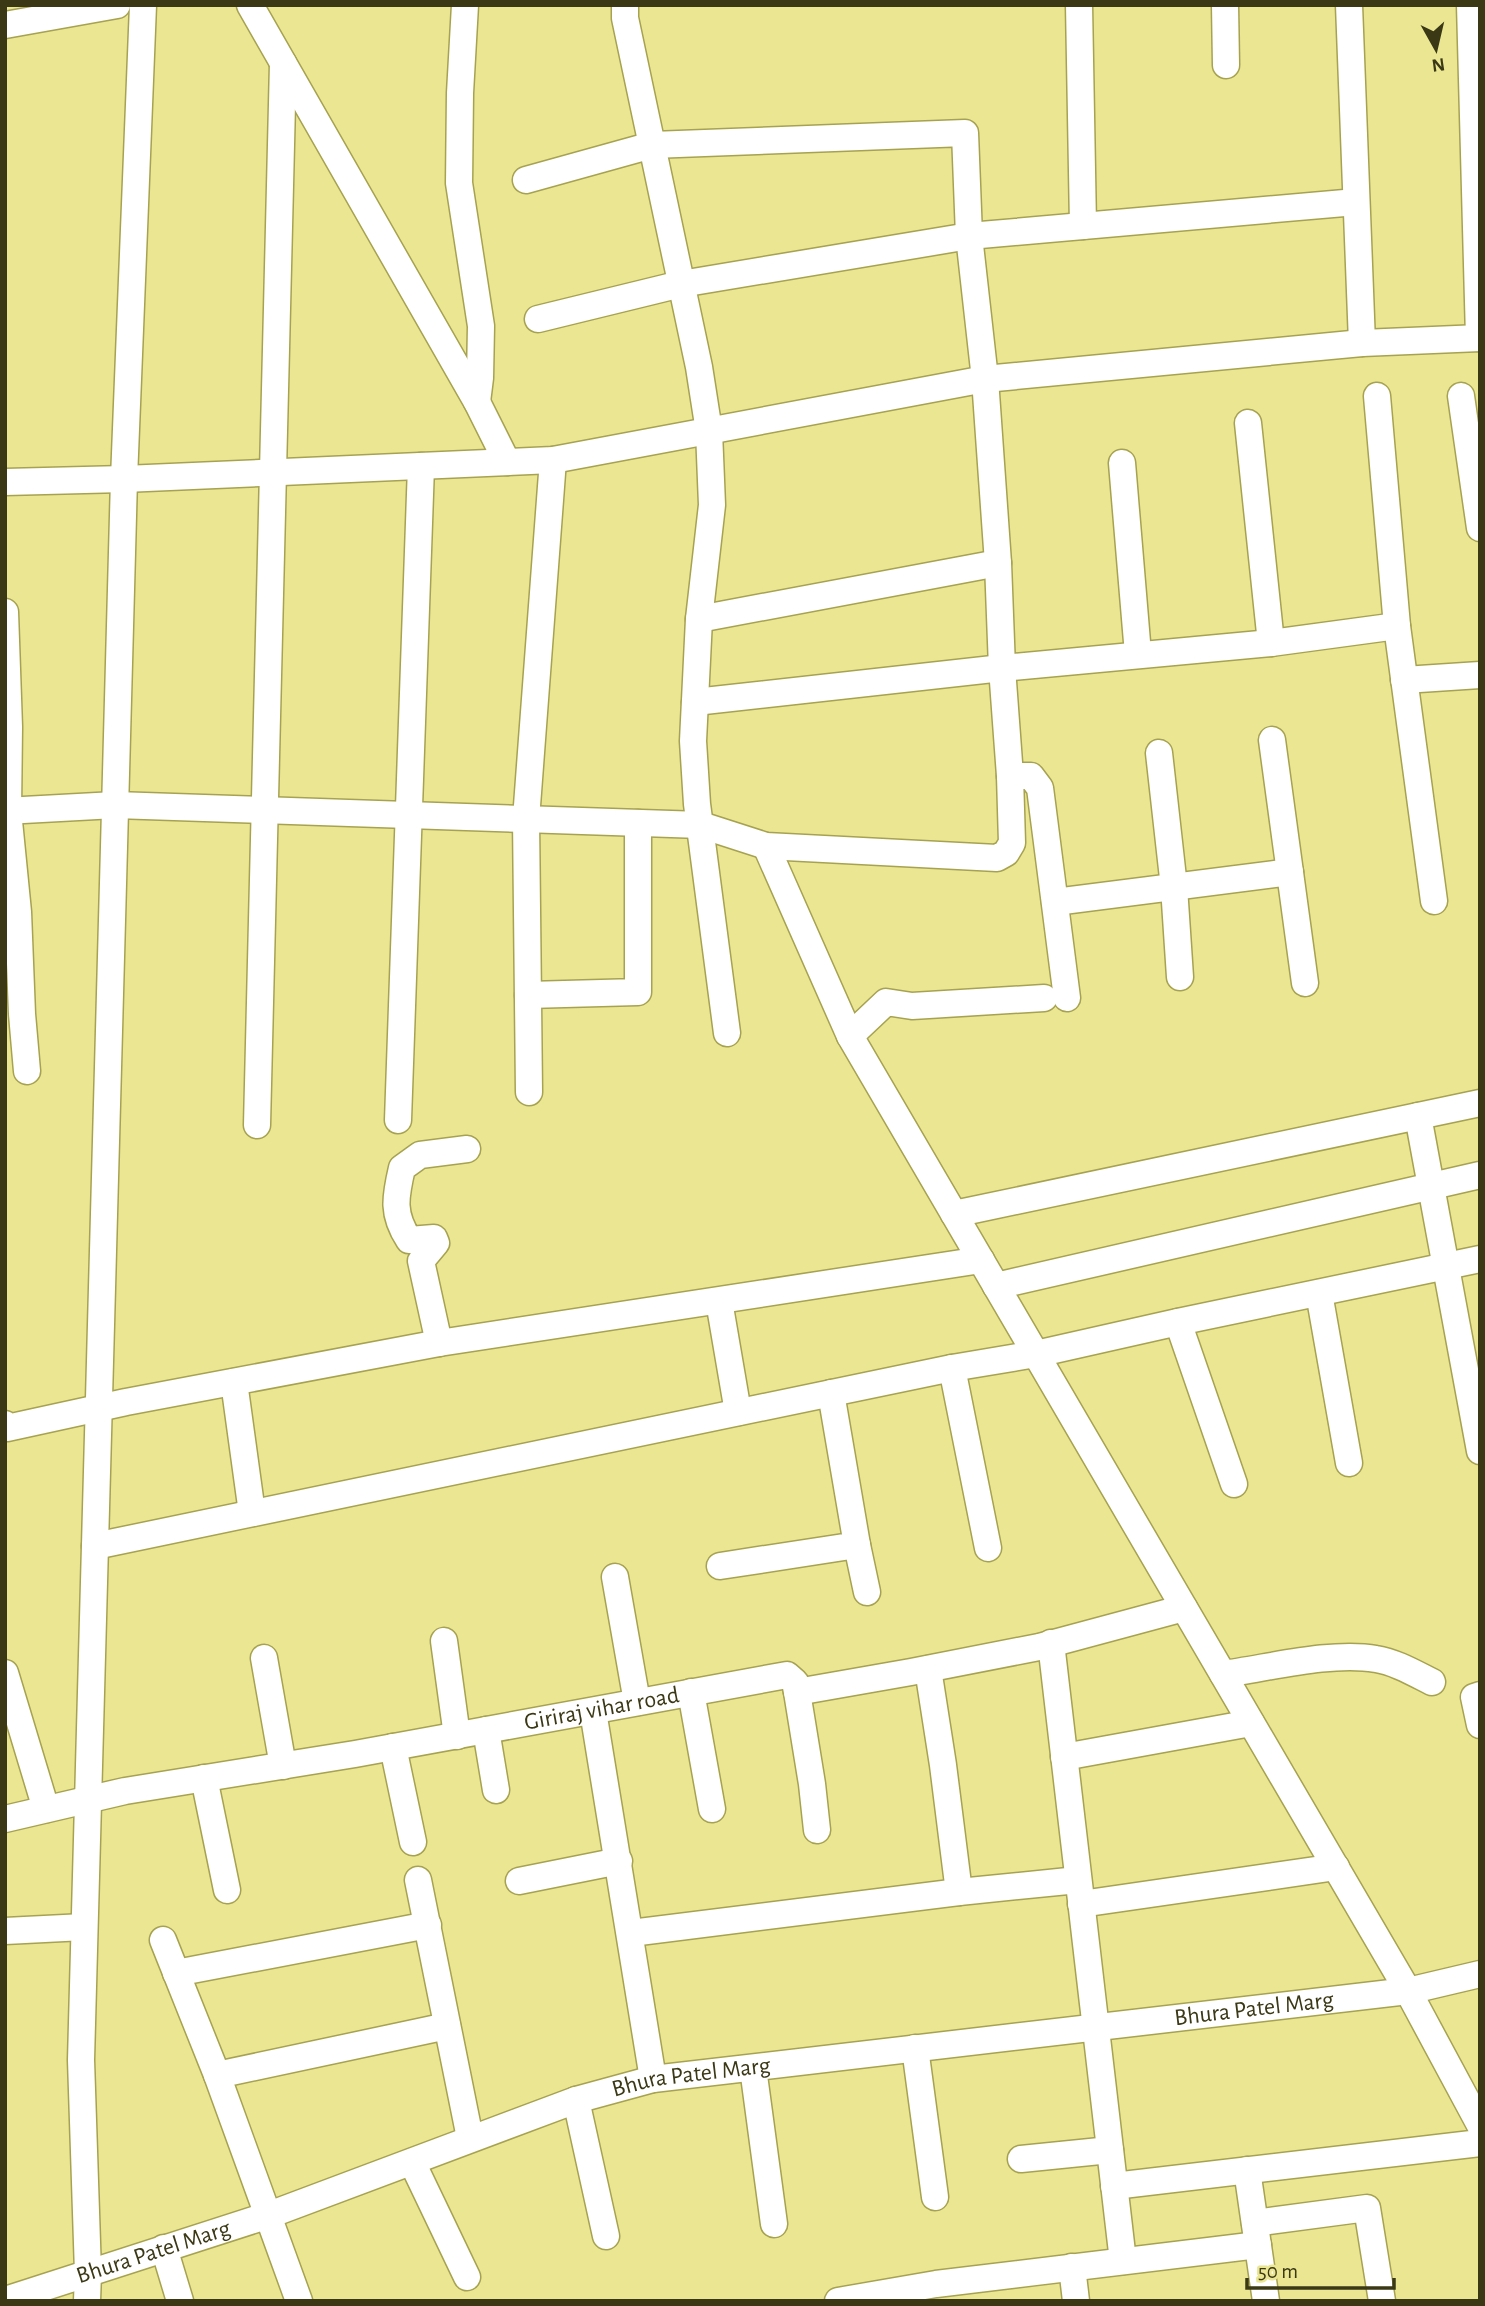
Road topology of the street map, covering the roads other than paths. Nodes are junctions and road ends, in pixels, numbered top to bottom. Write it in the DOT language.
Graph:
graph roads {
  1 [pos="117,5"];
  2 [pos="143,5"];
  3 [pos="250,5"];
  4 [pos="465,5"];
  5 [pos="625,5"];
  6 [pos="1079,5"];
  7 [pos="1226,5"];
  8 [pos="1349,5"];
  9 [pos="1470,5"];
  10 [pos="5,25"];
  11 [pos="283,63"];
  12 [pos="1226,65"];
  13 [pos="652,145"];
  14 [pos="526,180"];
  15 [pos="1356,202"];
  16 [pos="1083,226"];
  17 [pos="969,236"];
  18 [pos="681,284"];
  19 [pos="537,320"];
  20 [pos="1480,338"];
  21 [pos="1362,343"];
  22 [pos="985,379"];
  23 [pos="1377,396"];
  24 [pos="1461,396"];
  25 [pos="477,402"];
  26 [pos="1248,423"];
  27 [pos="709,431"];
  28 [pos="552,460"];
  29 [pos="507,462"];
  30 [pos="1122,463"];
  31 [pos="421,466"];
  32 [pos="273,472"];
  33 [pos="124,479"];
  34 [pos="5,482"];
  35 [pos="1480,528"];
  36 [pos="998,562"];
  37 [pos="5,612"];
  38 [pos="699,619"];
  39 [pos="1397,626"];
  40 [pos="1271,643"];
  41 [pos="1138,654"];
  42 [pos="1002,668"];
  43 [pos="1480,675"];
  44 [pos="1404,680"];
  45 [pos="695,702"];
  46 [pos="1272,740"];
  47 [pos="1159,753"];
  48 [pos="1010,776"];
  49 [pos="115,805"];
  50 [pos="264,810"];
  51 [pos="7,811"];
  52 [pos="408,815"];
  53 [pos="526,819"];
  54 [pos="638,823"];
  55 [pos="701,825"];
  56 [pos="766,846"];
  57 [pos="1290,872"];
  58 [pos="1174,887"];
  59 [pos="1434,901"];
  60 [pos="1055,902"];
  61 [pos="1180,977"];
  62 [pos="1305,983"];
  63 [pos="528,995"];
  64 [pos="727,1033"];
  65 [pos="850,1036"];
  66 [pos="27,1071"];
  67 [pos="529,1092"];
  68 [pos="1480,1103"];
  69 [pos="1418,1116"];
  70 [pos="398,1120"];
  71 [pos="257,1125"];
  72 [pos="467,1149"];
  73 [pos="1480,1175"];
  74 [pos="1431,1186"];
  75 [pos="954,1214"];
  76 [pos="1480,1259"];
  77 [pos="981,1260"];
  78 [pos="1446,1266"];
  79 [pos="996,1286"];
  80 [pos="1319,1293"];
  81 [pos="719,1301"];
  82 [pos="1178,1322"];
  83 [pos="439,1343"];
  84 [pos="1036,1354"];
  85 [pos="953,1368"];
  86 [pos="234,1382"];
  87 [pos="831,1393"];
  88 [pos="98,1408"];
  89 [pos="738,1412"];
  90 [pos="5,1424"];
  91 [pos="1480,1451"];
  92 [pos="1349,1463"];
  93 [pos="1234,1484"];
  94 [pos="251,1513"];
  95 [pos="857,1545"];
  96 [pos="95,1546"];
  97 [pos="988,1548"];
  98 [pos="720,1566"];
  99 [pos="615,1577"];
  100 [pos="867,1592"];
  101 [pos="1184,1608"];
  102 [pos="444,1641"];
  103 [pos="1051,1643"];
  104 [pos="264,1658"];
  105 [pos="928,1669"];
  106 [pos="5,1673"];
  107 [pos="1223,1674"];
  108 [pos="1432,1682"];
  109 [pos="691,1692"];
  110 [pos="797,1692"];
  111 [pos="1480,1695"];
  112 [pos="637,1702"];
  113 [pos="593,1711"];
  114 [pos="1251,1723"];
  115 [pos="1480,1725"];
  116 [pos="486,1730"];
  117 [pos="457,1736"];
  118 [pos="393,1747"];
  119 [pos="1064,1757"];
  120 [pos="283,1766"];
  121 [pos="204,1778"];
  122 [pos="496,1790"];
  123 [pos="88,1799"];
  124 [pos="712,1809"];
  125 [pos="46,1810"];
  126 [pos="5,1819"];
  127 [pos="817,1830"];
  128 [pos="413,1842"];
  129 [pos="619,1861"];
  130 [pos="1336,1867"];
  131 [pos="418,1880"];
  132 [pos="519,1881"];
  133 [pos="227,1890"];
  134 [pos="959,1892"];
  135 [pos="1080,1892"];
  136 [pos="428,1925"];
  137 [pos="85,1927"];
  138 [pos="5,1931"];
  139 [pos="631,1933"];
  140 [pos="163,1940"];
  141 [pos="176,1973"];
  142 [pos="1480,1974"];
  143 [pos="1408,1990"];
  144 [pos="447,2025"];
  145 [pos="1096,2027"];
  146 [pos="915,2048"];
  147 [pos="753,2068"];
  148 [pos="217,2075"];
  149 [pos="653,2079"];
  150 [pos="576,2100"];
  151 [pos="1480,2125"];
  152 [pos="470,2138"];
  153 [pos="1480,2143"];
  154 [pos="1110,2150"];
  155 [pos="1021,2159"];
  156 [pos="412,2161"];
  157 [pos="1247,2170"];
  158 [pos="1114,2186"];
  159 [pos="934,2197"];
  160 [pos="269,2215"];
  161 [pos="774,2224"];
  162 [pos="1257,2234"];
  163 [pos="606,2236"];
  164 [pos="164,2248"];
  165 [pos="1123,2261"];
  166 [pos="1072,2267"];
  167 [pos="88,2273"];
  168 [pos="467,2277"];
  169 [pos="966,2290"];
  170 [pos="5,2300"];
  171 [pos="87,2301"];
  172 [pos="180,2301"];
  173 [pos="299,2301"];
  174 [pos="838,2301"];
  175 [pos="1076,2301"];
  176 [pos="1266,2301"];
  177 [pos="1382,2301"];
  1 -- 10 [label="street"];
  2 -- 33 [label="street"];
  3 -- 11 [label="street"];
  4 -- 25 [label="street"];
  5 -- 13 [label="street"];
  6 -- 16 [label="street"];
  7 -- 12 [label="street"];
  8 -- 15 [label="street"];
  9 -- 20 [label="street"];
  11 -- 25 [label="street"];
  11 -- 32 [label="street"];
  13 -- 14 [label="street"];
  13 -- 17 [label="street"];
  13 -- 18 [label="street"];
  15 -- 16 [label="street"];
  15 -- 21 [label="street"];
  16 -- 17 [label="street"];
  17 -- 18 [label="street"];
  17 -- 22 [label="street"];
  18 -- 19 [label="street"];
  18 -- 27 [label="street"];
  20 -- 21 [label="street"];
  21 -- 22 [label="street"];
  22 -- 27 [label="street"];
  22 -- 36 [label="street"];
  23 -- 39 [label="street"];
  24 -- 35 [label="street"];
  25 -- 29 [label="street"];
  26 -- 40 [label="street"];
  27 -- 28 [label="street"];
  27 -- 38 [label="street"];
  28 -- 29 [label="street"];
  28 -- 53 [label="street"];
  29 -- 31 [label="street"];
  30 -- 41 [label="street"];
  31 -- 32 [label="street"];
  31 -- 52 [label="street"];
  32 -- 33 [label="street"];
  32 -- 50 [label="street"];
  33 -- 34 [label="street"];
  33 -- 49 [label="street"];
  36 -- 38 [label="street"];
  36 -- 42 [label="street"];
  37 -- 51 [label="street"];
  38 -- 45 [label="street"];
  39 -- 40 [label="street"];
  39 -- 44 [label="street"];
  40 -- 41 [label="street"];
  41 -- 42 [label="street"];
  42 -- 45 [label="street"];
  42 -- 48 [label="street"];
  43 -- 44 [label="street"];
  44 -- 59 [label="street"];
  45 -- 55 [label="street"];
  46 -- 57 [label="street"];
  47 -- 58 [label="street"];
  48 -- 56 [label="street"];
  48 -- 60 [label="street"];
  49 -- 50 [label="street"];
  49 -- 51 [label="street"];
  49 -- 88 [label="street"];
  50 -- 52 [label="street"];
  50 -- 71 [label="street"];
  51 -- 66 [label="street"];
  52 -- 53 [label="street"];
  52 -- 70 [label="street"];
  53 -- 54 [label="street"];
  53 -- 63 [label="street"];
  54 -- 55 [label="street"];
  54 -- 63 [label="street"];
  55 -- 56 [label="street"];
  55 -- 64 [label="street"];
  56 -- 65 [label="street"];
  57 -- 58 [label="street"];
  57 -- 62 [label="street"];
  58 -- 60 [label="street"];
  58 -- 61 [label="street"];
  60 -- 65 [label="street"];
  63 -- 67 [label="street"];
  65 -- 75 [label="street"];
  68 -- 69 [label="street"];
  69 -- 74 [label="street"];
  69 -- 75 [label="street"];
  72 -- 83 [label="street"];
  73 -- 74 [label="street"];
  74 -- 78 [label="street"];
  74 -- 79 [label="street"];
  75 -- 77 [label="street"];
  76 -- 78 [label="street"];
  77 -- 79 [label="street"];
  77 -- 81 [label="street"];
  78 -- 80 [label="street"];
  78 -- 91 [label="street"];
  79 -- 84 [label="street"];
  80 -- 82 [label="street"];
  80 -- 92 [label="street"];
  81 -- 83 [label="street"];
  81 -- 89 [label="street"];
  82 -- 84 [label="street"];
  82 -- 93 [label="street"];
  83 -- 86 [label="street"];
  84 -- 85 [label="street"];
  84 -- 101 [label="street"];
  85 -- 87 [label="street"];
  85 -- 97 [label="street"];
  86 -- 88 [label="street"];
  86 -- 94 [label="street"];
  87 -- 89 [label="street"];
  87 -- 95 [label="street"];
  88 -- 90 [label="street"];
  88 -- 96 [label="street"];
  89 -- 94 [label="street"];
  94 -- 96 [label="street"];
  95 -- 98 [label="street"];
  95 -- 100 [label="street"];
  96 -- 123 [label="street"];
  99 -- 112 [label="street"];
  101 -- 103 [label="street"];
  101 -- 107 [label="street"];
  102 -- 117 [label="street"];
  103 -- 105 [label="street"];
  103 -- 119 [label="street"];
  104 -- 120 [label="street"];
  105 -- 110 [label="street"];
  105 -- 134 [label="street"];
  106 -- 125 [label="street"];
  107 -- 108 [label="street"];
  107 -- 114 [label="street"];
  109 -- 110 [label="street, Giriraj vihar road"];
  109 -- 112 [label="street, Giriraj vihar road"];
  109 -- 124 [label="street"];
  110 -- 127 [label="street"];
  111 -- 115 [label="street"];
  112 -- 113 [label="street, Giriraj vihar road"];
  113 -- 116 [label="street, Giriraj vihar road"];
  113 -- 129 [label="street"];
  114 -- 119 [label="street"];
  114 -- 130 [label="street"];
  116 -- 117 [label="street, Giriraj vihar road"];
  116 -- 122 [label="street"];
  117 -- 118 [label="street, Giriraj vihar road"];
  118 -- 120 [label="street, Giriraj vihar road"];
  118 -- 128 [label="street"];
  119 -- 135 [label="street"];
  120 -- 121 [label="street, Giriraj vihar road"];
  121 -- 123 [label="street, Giriraj vihar road"];
  121 -- 133 [label="street"];
  123 -- 125 [label="street, Giriraj vihar road"];
  123 -- 137 [label="street"];
  125 -- 126 [label="street, Giriraj vihar road"];
  129 -- 132 [label="street"];
  129 -- 139 [label="street"];
  130 -- 135 [label="street"];
  130 -- 143 [label="street"];
  131 -- 136 [label="street"];
  134 -- 135 [label="street"];
  134 -- 139 [label="street"];
  135 -- 145 [label="street"];
  136 -- 141 [label="street"];
  136 -- 144 [label="street"];
  137 -- 138 [label="street"];
  137 -- 167 [label="street"];
  139 -- 149 [label="street"];
  140 -- 141 [label="street"];
  141 -- 148 [label="street"];
  142 -- 143 [label="street, Bhura Patel Marg"];
  143 -- 145 [label="street, Bhura Patel Marg"];
  143 -- 151 [label="street"];
  144 -- 148 [label="street"];
  144 -- 152 [label="street"];
  145 -- 146 [label="street, Bhura Patel Marg"];
  145 -- 154 [label="street"];
  146 -- 147 [label="street, Bhura Patel Marg"];
  146 -- 159 [label="street"];
  147 -- 149 [label="street, Bhura Patel Marg"];
  147 -- 161 [label="street"];
  148 -- 160 [label="street"];
  149 -- 150 [label="street, Bhura Patel Marg"];
  150 -- 152 [label="street, Bhura Patel Marg"];
  150 -- 163 [label="street"];
  152 -- 156 [label="street, Bhura Patel Marg"];
  153 -- 157 [label="street"];
  154 -- 155 [label="street"];
  154 -- 158 [label="street"];
  156 -- 160 [label="street, Bhura Patel Marg"];
  156 -- 168 [label="street"];
  157 -- 158 [label="street"];
  157 -- 162 [label="street"];
  158 -- 165 [label="street"];
  160 -- 164 [label="street, Bhura Patel Marg"];
  160 -- 173 [label="street"];
  162 -- 165 [label="street"];
  162 -- 176 [label="street"];
  162 -- 177 [label="street"];
  164 -- 167 [label="street, Bhura Patel Marg"];
  164 -- 172 [label="street"];
  165 -- 166 [label="street"];
  166 -- 169 [label="street"];
  166 -- 175 [label="street"];
  167 -- 170 [label="street, Bhura Patel Marg"];
  167 -- 171 [label="street"];
  169 -- 174 [label="street"];
}
